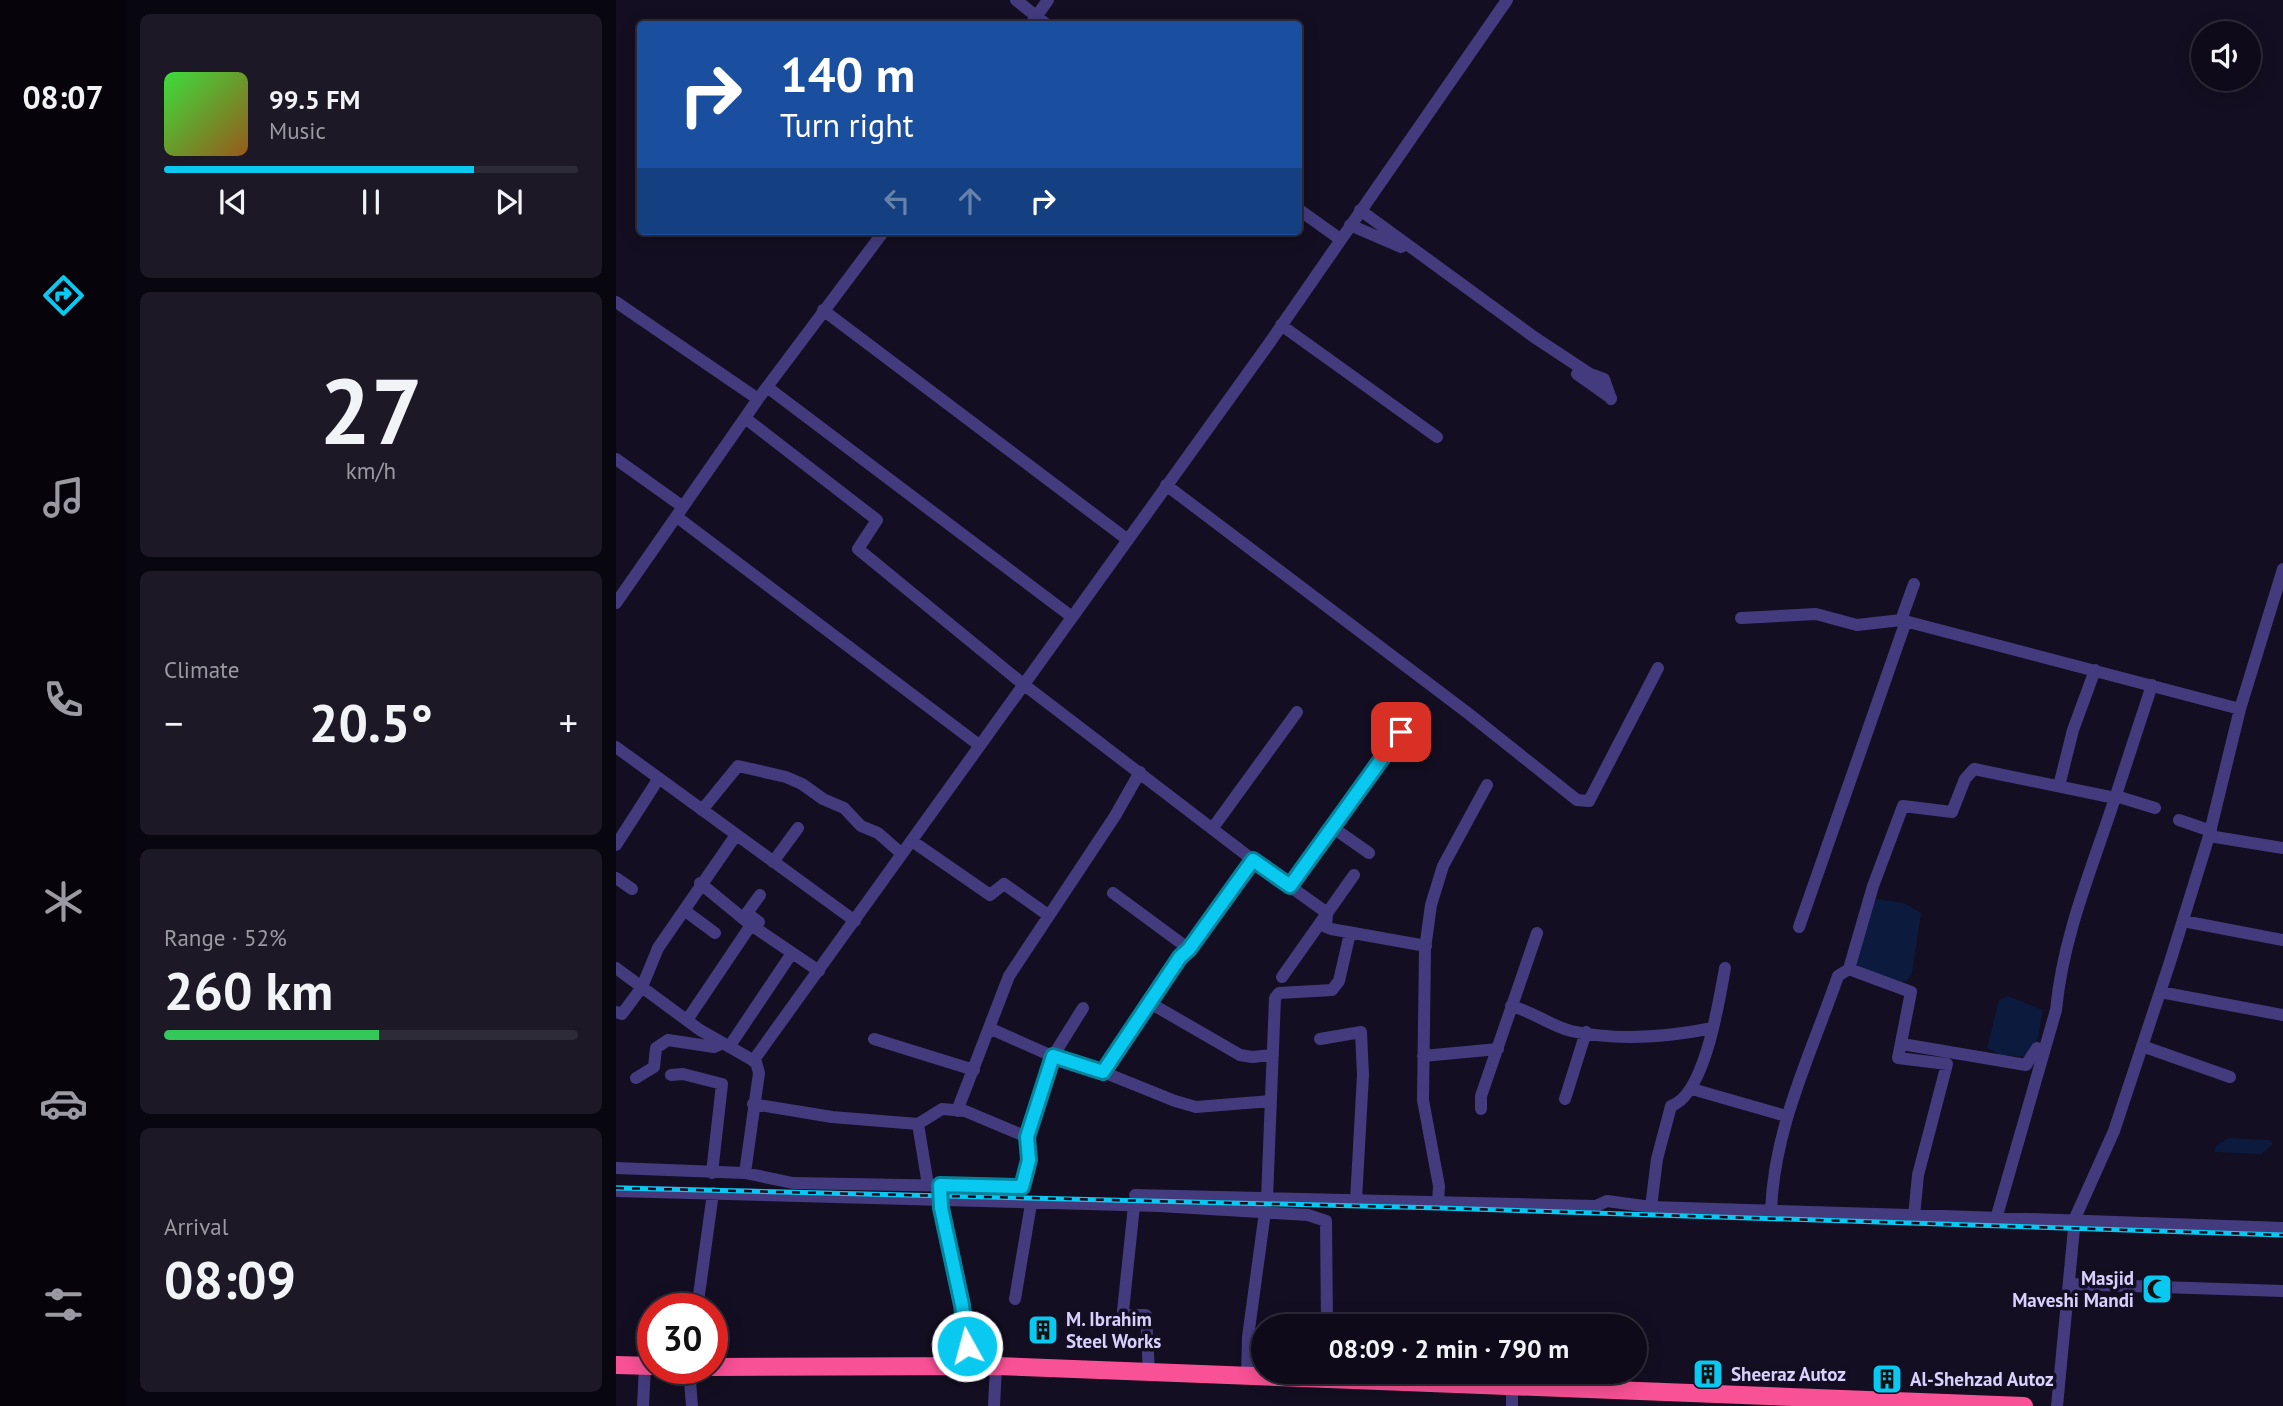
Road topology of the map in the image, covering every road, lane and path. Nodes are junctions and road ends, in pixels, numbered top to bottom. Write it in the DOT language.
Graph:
graph roads {
  1 [pos="1016,0"];
  2 [pos="1048,0"];
  3 [pos="1507,0"];
  4 [pos="1037,21"];
  5 [pos="1038,21"];
  6 [pos="1360,210"];
  7 [pos="1302,212"];
  8 [pos="1350,225"];
  9 [pos="881,235"];
  10 [pos="1340,239"];
  11 [pos="616,302"];
  12 [pos="823,310"];
  13 [pos="1281,325"];
  14 [pos="767,387"];
  15 [pos="758,399"];
  16 [pos="745,418"];
  17 [pos="1437,437"];
  18 [pos="616,459"];
  19 [pos="1166,485"];
  20 [pos="680,512"];
  21 [pos="1128,540"];
  22 [pos="2283,569"];
  23 [pos="1914,584"];
  24 [pos="616,603"];
  25 [pos="1072,617"];
  26 [pos="1741,618"];
  27 [pos="1904,620"];
  28 [pos="1658,668"];
  29 [pos="2095,670"];
  30 [pos="1023,684"];
  31 [pos="2152,685"];
  32 [pos="2240,709"];
  33 [pos="1417,710"];
  34 [pos="1297,712"];
  35 [pos="979,745"];
  36 [pos="616,747"];
  37 [pos="1140,772"];
  38 [pos="659,778"];
  39 [pos="1487,785"];
  40 [pos="2059,786"];
  41 [pos="2116,797"];
  42 [pos="2155,808"];
  43 [pos="702,810"];
  44 [pos="2179,820"];
  45 [pos="1332,827"];
  46 [pos="798,828"];
  47 [pos="1212,829"];
  48 [pos="2210,833"];
  49 [pos="736,835"];
  50 [pos="912,841"];
  51 [pos="616,845"];
  52 [pos="2283,848"];
  53 [pos="1369,853"];
  54 [pos="902,854"];
  55 [pos="1253,860"];
  56 [pos="772,862"];
  57 [pos="1354,875"];
  58 [pos="616,878"];
  59 [pos="700,883"];
  60 [pos="1290,886"];
  61 [pos="632,889"];
  62 [pos="1113,893"];
  63 [pos="760,895"];
  64 [pos="684,910"];
  65 [pos="1327,914"];
  66 [pos="1048,915"];
  67 [pos="855,921"];
  68 [pos="2183,921"];
  69 [pos="751,925"];
  70 [pos="1799,928"];
  71 [pos="715,933"];
  72 [pos="1350,933"];
  73 [pos="1537,933"];
  74 [pos="2283,940"];
  75 [pos="1426,946"];
  76 [pos="1189,949"];
  77 [pos="792,953"];
  78 [pos="616,968"];
  79 [pos="821,968"];
  80 [pos="1726,968"];
  81 [pos="1849,969"];
  82 [pos="1282,977"];
  83 [pos="2059,978"];
  84 [pos="642,987"];
  85 [pos="2160,992"];
  86 [pos="1150,1003"];
  87 [pos="1511,1006"];
  88 [pos="1083,1008"];
  89 [pos="616,1012"];
  90 [pos="2283,1015"];
  91 [pos="687,1020"];
  92 [pos="989,1028"];
  93 [pos="1713,1028"];
  94 [pos="1586,1032"];
  95 [pos="874,1039"];
  96 [pos="1320,1039"];
  97 [pos="1902,1044"];
  98 [pos="726,1045"];
  99 [pos="2142,1046"];
  100 [pos="1498,1049"];
  101 [pos="1273,1055"];
  102 [pos="1053,1056"];
  103 [pos="1423,1056"];
  104 [pos="753,1061"];
  105 [pos="974,1070"];
  106 [pos="1103,1072"];
  107 [pos="671,1075"];
  108 [pos="2230,1077"];
  109 [pos="636,1078"];
  110 [pos="1692,1089"];
  111 [pos="1565,1099"];
  112 [pos="1271,1101"];
  113 [pos="753,1104"];
  114 [pos="1481,1109"];
  115 [pos="957,1111"];
  116 [pos="1786,1116"];
  117 [pos="918,1124"];
  118 [pos="1027,1137"];
  119 [pos="616,1168"];
  120 [pos="712,1173"];
  121 [pos="746,1173"];
  122 [pos="934,1185"];
  123 [pos="616,1191"];
  124 [pos="713,1193"];
  125 [pos="1267,1198"];
  126 [pos="1134,1200"];
  127 [pos="1356,1200"];
  128 [pos="941,1202"];
  129 [pos="1438,1202"];
  130 [pos="1031,1204"];
  131 [pos="1651,1206"];
  132 [pos="1772,1211"];
  133 [pos="1265,1212"];
  134 [pos="1914,1216"];
  135 [pos="2076,1218"];
  136 [pos="1996,1219"];
  137 [pos="2283,1228"];
  138 [pos="2069,1284"];
  139 [pos="2283,1291"];
  140 [pos="700,1293"];
  141 [pos="1015,1299"];
  142 [pos="1326,1314"];
  143 [pos="616,1365"];
  144 [pos="637,1366"];
  145 [pos="969,1366"];
  146 [pos="996,1366"];
  147 [pos="728,1367"];
  148 [pos="1149,1373"];
  149 [pos="1247,1377"];
  150 [pos="1251,1377"];
  151 [pos="646,1384"];
  152 [pos="690,1384"];
  153 [pos="1474,1384"];
  154 [pos="1512,1386"];
  155 [pos="643,1406"];
  156 [pos="692,1406"];
  157 [pos="994,1406"];
  158 [pos="1511,1406"];
  159 [pos="2024,1406"];
  160 [pos="2057,1406"];
  1 -- 4 [label="street"];
  2 -- 5 [label="street"];
  3 -- 6 [label="street"];
  6 -- 8 [label="street"];
  6 -- 8 [label="street"];
  7 -- 10 [label="street"];
  8 -- 10 [label="street"];
  9 -- 12 [label="street"];
  10 -- 13 [label="street"];
  11 -- 15 [label="street"];
  12 -- 14 [label="street"];
  12 -- 21 [label="street"];
  13 -- 17 [label="street"];
  13 -- 19 [label="street"];
  14 -- 15 [label="street"];
  14 -- 25 [label="street"];
  15 -- 16 [label="street"];
  16 -- 20 [label="street"];
  16 -- 30 [label="street"];
  18 -- 20 [label="street"];
  19 -- 21 [label="street"];
  19 -- 28 [label="street"];
  20 -- 24 [label="street"];
  20 -- 35 [label="street"];
  21 -- 25 [label="street"];
  22 -- 32 [label="street"];
  23 -- 27 [label="street"];
  25 -- 30 [label="street"];
  26 -- 27 [label="street"];
  27 -- 29 [label="street"];
  27 -- 70 [label="street"];
  29 -- 31 [label="street"];
  29 -- 40 [label="street"];
  30 -- 35 [label="street"];
  30 -- 37 [label="street"];
  31 -- 32 [label="street"];
  31 -- 41 [label="street"];
  32 -- 48 [label="street"];
  33 -- 45 [label="street"];
  34 -- 47 [label="street"];
  35 -- 50 [label="street"];
  36 -- 38 [label="street"];
  37 -- 47 [label="street"];
  37 -- 66 [label="street"];
  38 -- 43 [label="street"];
  38 -- 51 [label="street"];
  39 -- 75 [label="street"];
  40 -- 41 [label="street"];
  40 -- 81 [label="street"];
  41 -- 42 [label="street"];
  41 -- 83 [label="street"];
  43 -- 49 [label="street"];
  43 -- 54 [label="street"];
  44 -- 48 [label="street"];
  45 -- 53 [label="street"];
  45 -- 60 [label="street"];
  46 -- 56 [label="street"];
  47 -- 55 [label="street"];
  48 -- 52 [label="street"];
  48 -- 68 [label="street"];
  49 -- 56 [label="street"];
  49 -- 59 [label="street"];
  50 -- 54 [label="street"];
  50 -- 66 [label="street"];
  54 -- 67 [label="street"];
  55 -- 60 [label="street"];
  55 -- 76 [label="street"];
  56 -- 67 [label="street"];
  57 -- 65 [label="street"];
  58 -- 61 [label="street"];
  59 -- 64 [label="street"];
  59 -- 69 [label="street"];
  60 -- 65 [label="street"];
  62 -- 76 [label="street"];
  63 -- 79 [label="street"];
  64 -- 71 [label="street"];
  64 -- 84 [label="street"];
  65 -- 72 [label="street"];
  65 -- 82 [label="street"];
  66 -- 92 [label="street"];
  67 -- 79 [label="street"];
  68 -- 74 [label="street"];
  68 -- 85 [label="street"];
  69 -- 77 [label="street"];
  69 -- 91 [label="street"];
  72 -- 75 [label="street"];
  72 -- 101 [label="street"];
  73 -- 87 [label="street"];
  75 -- 103 [label="street"];
  76 -- 86 [label="street"];
  77 -- 79 [label="street"];
  77 -- 98 [label="street"];
  78 -- 84 [label="street"];
  79 -- 104 [label="street"];
  80 -- 93 [label="street"];
  81 -- 97 [label="street"];
  81 -- 116 [label="street"];
  83 -- 97 [label="street"];
  83 -- 136 [label="street"];
  84 -- 89 [label="street"];
  84 -- 91 [label="street"];
  85 -- 90 [label="street"];
  85 -- 99 [label="street"];
  86 -- 101 [label="street"];
  86 -- 106 [label="street"];
  87 -- 94 [label="street"];
  87 -- 100 [label="street"];
  88 -- 102 [label="street"];
  91 -- 98 [label="street"];
  92 -- 102 [label="street"];
  92 -- 105 [label="street"];
  93 -- 94 [label="street"];
  93 -- 110 [label="street"];
  94 -- 111 [label="street"];
  95 -- 105 [label="street"];
  96 -- 127 [label="street"];
  97 -- 134 [label="street"];
  98 -- 104 [label="street"];
  98 -- 109 [label="street"];
  99 -- 108 [label="street"];
  99 -- 135 [label="street"];
  100 -- 103 [label="street"];
  100 -- 114 [label="street"];
  101 -- 112 [label="street"];
  102 -- 106 [label="street"];
  102 -- 118 [label="street"];
  103 -- 129 [label="street"];
  104 -- 113 [label="street"];
  105 -- 115 [label="street"];
  106 -- 112 [label="street"];
  107 -- 120 [label="street"];
  110 -- 116 [label="street"];
  110 -- 131 [label="street"];
  112 -- 125 [label="street"];
  113 -- 117 [label="street"];
  113 -- 121 [label="street"];
  115 -- 117 [label="street"];
  115 -- 118 [label="street"];
  116 -- 132 [label="street"];
  117 -- 122 [label="street"];
  118 -- 122 [label="street"];
  119 -- 120 [label="street"];
  120 -- 121 [label="street"];
  121 -- 122 [label="street"];
  122 -- 128 [label="street"];
  123 -- 124 [label="street"];
  124 -- 128 [label="street"];
  124 -- 140 [label="street"];
  125 -- 126 [label="street"];
  125 -- 127 [label="street"];
  126 -- 130 [label="street"];
  126 -- 133 [label="street"];
  126 -- 148 [label="street"];
  127 -- 129 [label="street"];
  128 -- 130 [label="street"];
  128 -- 145 [label="street"];
  129 -- 131 [label="street"];
  130 -- 141 [label="street"];
  131 -- 132 [label="street"];
  132 -- 134 [label="street"];
  133 -- 142 [label="street"];
  133 -- 149 [label="street"];
  134 -- 136 [label="street"];
  135 -- 136 [label="street"];
  135 -- 137 [label="street"];
  135 -- 138 [label="street"];
  138 -- 139 [label="street"];
  138 -- 160 [label="street"];
  143 -- 144 [label="highway"];
  145 -- 146 [label="highway"];
  145 -- 147 [label="highway"];
  146 -- 148 [label="highway"];
  146 -- 157 [label="street"];
  148 -- 149 [label="highway"];
  149 -- 150 [label="highway"];
  151 -- 155 [label="street"];
  152 -- 156 [label="street"];
  153 -- 154 [label="highway"];
  154 -- 158 [label="street"];
  154 -- 159 [label="highway"];
}
